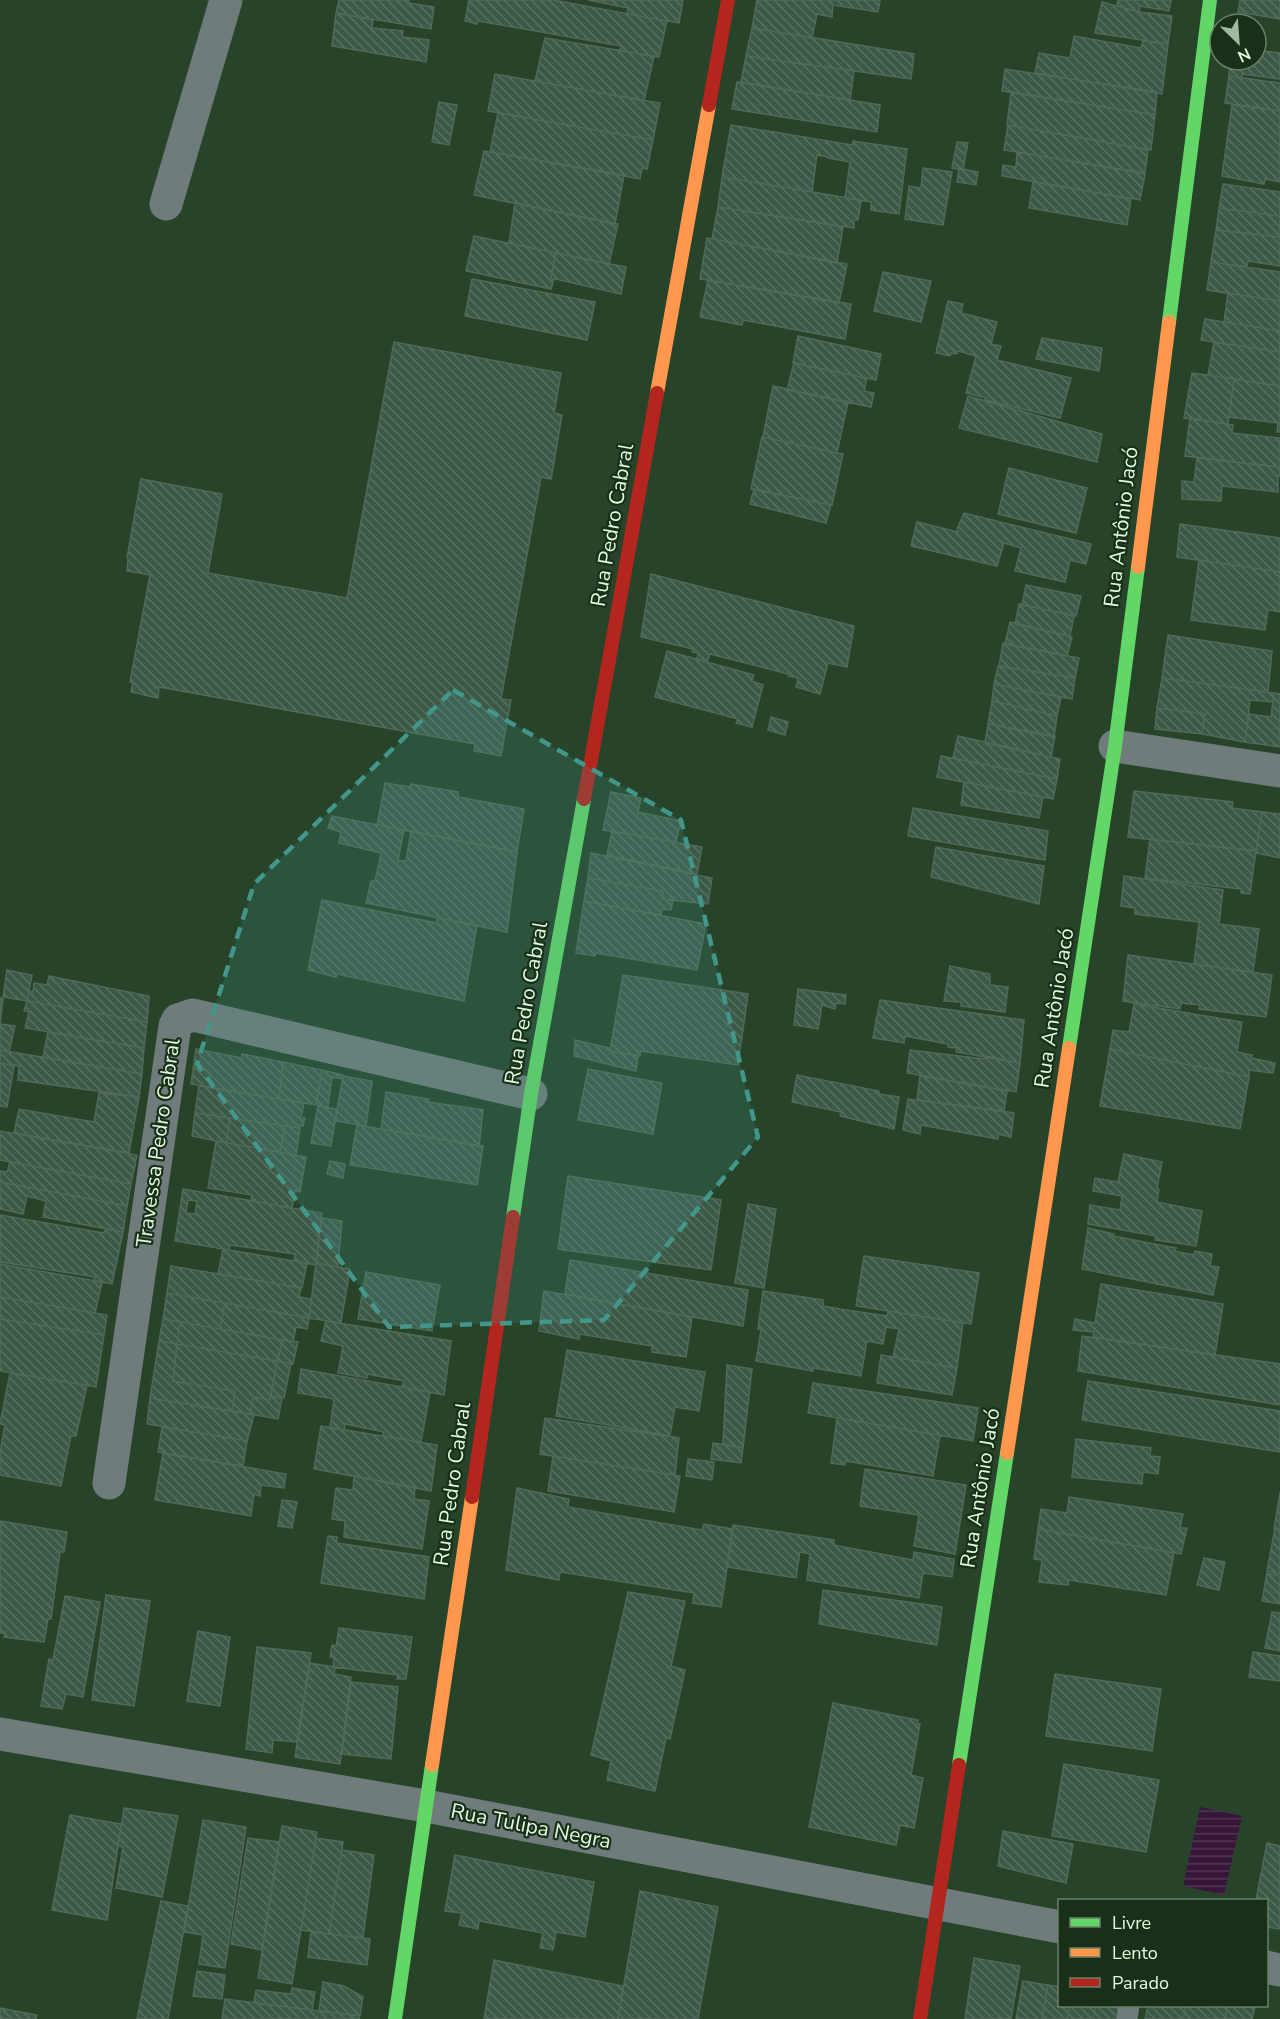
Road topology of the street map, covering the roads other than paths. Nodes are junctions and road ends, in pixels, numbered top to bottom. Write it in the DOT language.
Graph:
graph roads {
  1 [pos="226,0"];
  2 [pos="728,0"];
  3 [pos="1210,0"];
  4 [pos="166,204"];
  5 [pos="1114,746"];
  6 [pos="1280,771"];
  7 [pos="531,1094"];
  8 [pos="109,1483"];
  9 [pos="0,1734"];
  10 [pos="426,1806"];
  11 [pos="938,1904"];
  12 [pos="1058,1927"];
  13 [pos="395,2019"];
  14 [pos="920,2019"];
  1 -- 4 [label="street"];
  2 -- 7 [label="street, Rua Pedro Cabral"];
  3 -- 5 [label="street, Rua Antônio Jacó"];
  5 -- 6 [label="street"];
  5 -- 11 [label="street, Rua Antônio Jacó"];
  7 -- 8 [label="street, Travessa Pedro Cabral"];
  7 -- 10 [label="street, Rua Pedro Cabral"];
  9 -- 10 [label="street, Rua Tulipa Negra"];
  10 -- 11 [label="street, Rua Tulipa Negra"];
  10 -- 13 [label="street, Rua Pedro Cabral"];
  11 -- 12 [label="street, Rua Tulipa Negra"];
  11 -- 14 [label="street, Rua Antônio Jacó"];
}
